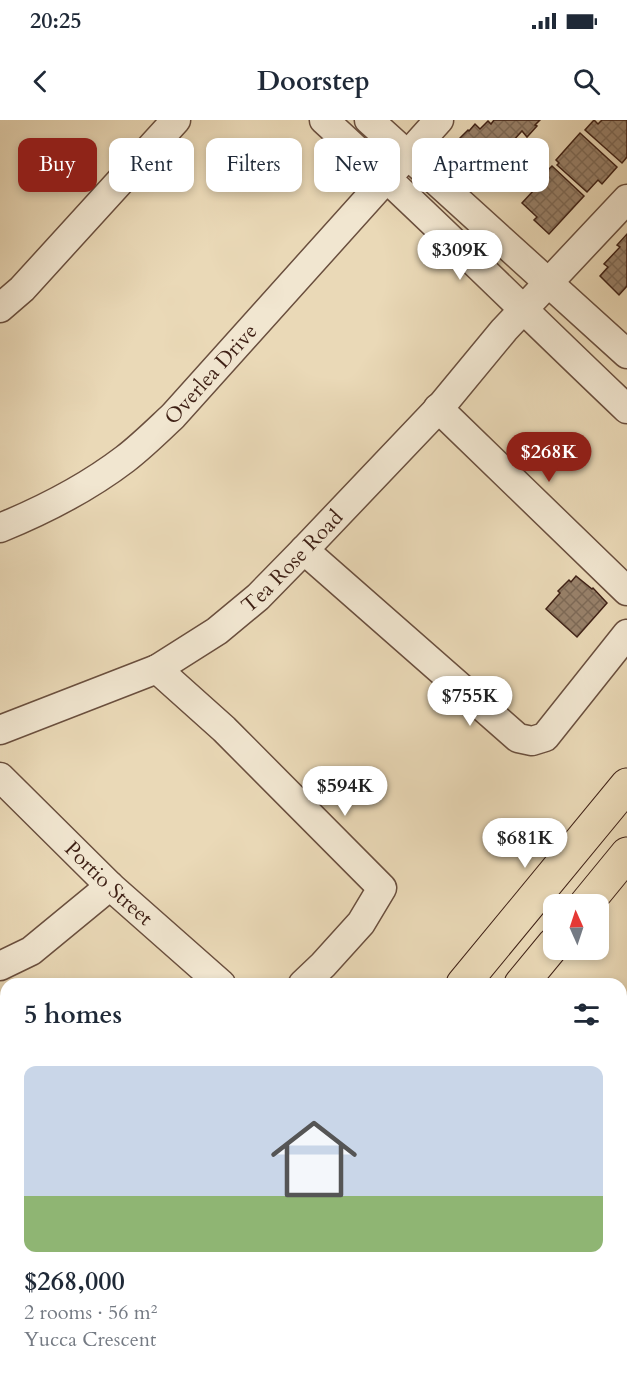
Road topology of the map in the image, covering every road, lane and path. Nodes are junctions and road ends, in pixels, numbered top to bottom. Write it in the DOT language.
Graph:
graph roads {
  1 [pos="176,120"];
  2 [pos="324,120"];
  3 [pos="369,120"];
  4 [pos="439,120"];
  5 [pos="344,138"];
  6 [pos="407,155"];
  7 [pos="400,163"];
  8 [pos="400,191"];
  9 [pos="374,192"];
  10 [pos="627,199"];
  11 [pos="548,283"];
  12 [pos="0,308"];
  13 [pos="523,310"];
  14 [pos="627,354"];
  15 [pos="438,408"];
  16 [pos="627,409"];
  17 [pos="0,528"];
  18 [pos="304,550"];
  19 [pos="627,591"];
  20 [pos="627,634"];
  21 [pos="158,669"];
  22 [pos="0,730"];
  23 [pos="0,777"];
  24 [pos="627,785"];
  25 [pos="627,854"];
  26 [pos="110,886"];
  27 [pos="594,894"];
  28 [pos="543,957"];
  29 [pos="0,966"];
  30 [pos="214,978"];
  31 [pos="309,978"];
  32 [pos="468,978"];
  33 [pos="526,978"];
  1 -- 12 [label="street"];
  2 -- 5 [label="street"];
  3 -- 6 [label="street"];
  4 -- 6 [label="street, Overlea Drive"];
  6 -- 7 [label="street, Overlea Drive"];
  6 -- 11 [label="street"];
  8 -- 13 [label="street"];
  9 -- 17 [label="street, Overlea Drive"];
  10 -- 11 [label="street, Tea Rose Road"];
  11 -- 13 [label="street, Tea Rose Road"];
  11 -- 14 [label="street"];
  13 -- 15 [label="street, Tea Rose Road"];
  13 -- 16 [label="street"];
  15 -- 18 [label="street, Tea Rose Road"];
  15 -- 19 [label="street"];
  18 -- 20 [label="street"];
  18 -- 21 [label="street, Tea Rose Road"];
  21 -- 22 [label="street, Tea Rose Road"];
  21 -- 31 [label="street"];
  23 -- 26 [label="street, Portio Street"];
  24 -- 32 [label="main road"];
  25 -- 27 [label="main road"];
  26 -- 29 [label="street"];
  26 -- 30 [label="street, Portio Street"];
  28 -- 33 [label="main road"];
}
